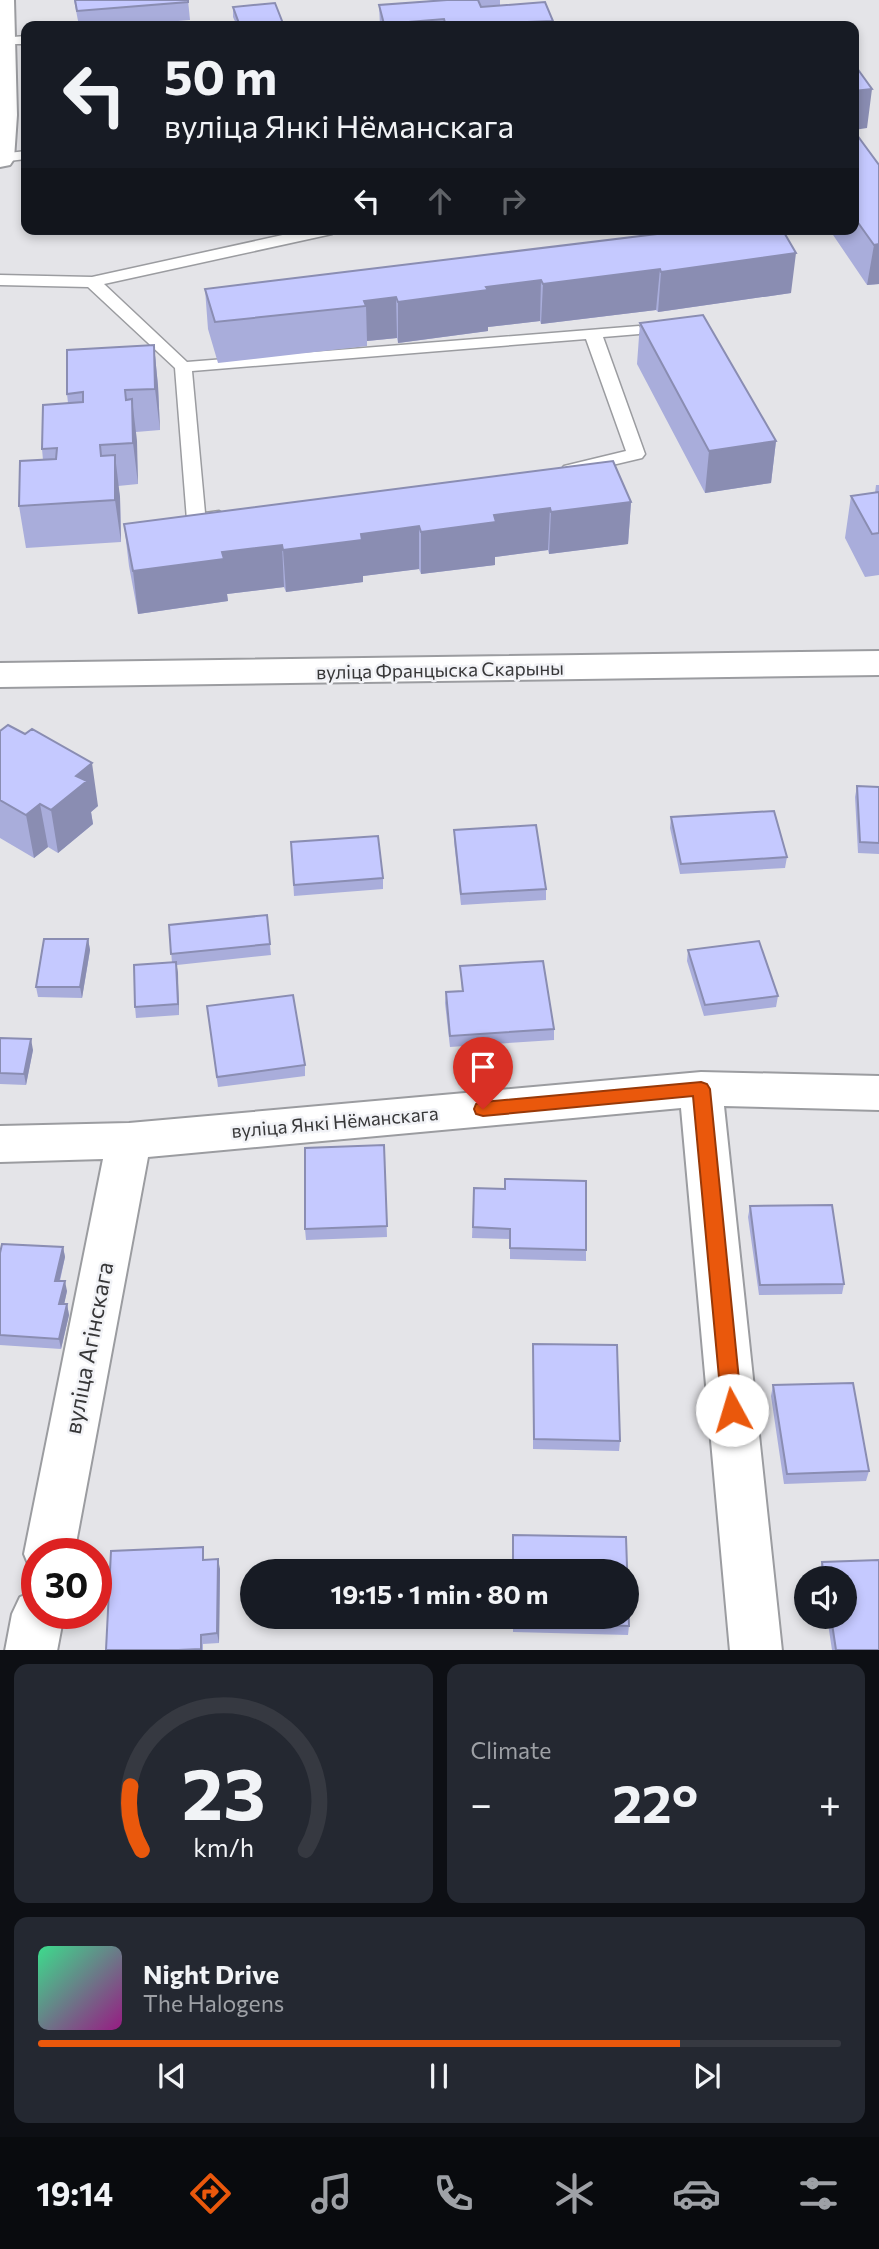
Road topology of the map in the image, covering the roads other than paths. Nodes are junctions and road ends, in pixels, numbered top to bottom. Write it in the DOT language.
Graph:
graph roads {
  1 [pos="2,0"];
  2 [pos="15,41"];
  3 [pos="21,156"];
  4 [pos="0,158"];
  5 [pos="305,235"];
  6 [pos="0,281"];
  7 [pos="92,282"];
  8 [pos="633,330"];
  9 [pos="593,334"];
  10 [pos="183,368"];
  11 [pos="557,473"];
  12 [pos="238,515"];
  13 [pos="879,663"];
  14 [pos="0,675"];
  15 [pos="701,1089"];
  16 [pos="879,1093"];
  17 [pos="129,1141"];
  18 [pos="0,1144"];
  19 [pos="52,1538"];
  20 [pos="35,1629"];
  21 [pos="31,1650"];
  22 [pos="756,1650"];
  1 -- 2 [label="street"];
  2 -- 4 [label="street"];
  3 -- 4 [label="lane"];
  5 -- 7 [label="lane"];
  6 -- 7 [label="lane"];
  7 -- 10 [label="lane"];
  8 -- 9 [label="lane"];
  9 -- 10 [label="lane"];
  9 -- 11 [label="lane"];
  10 -- 12 [label="lane"];
  13 -- 14 [label="street, вуліца Францыска Скарыны"];
  15 -- 16 [label="street, вуліца Янкі Нёманскага"];
  15 -- 17 [label="street, вуліца Янкі Нёманскага"];
  15 -- 22 [label="street"];
  17 -- 18 [label="street, вуліца Янкі Нёманскага"];
  17 -- 19 [label="street, вуліца Агінскага"];
  20 -- 21 [label="street"];
}
